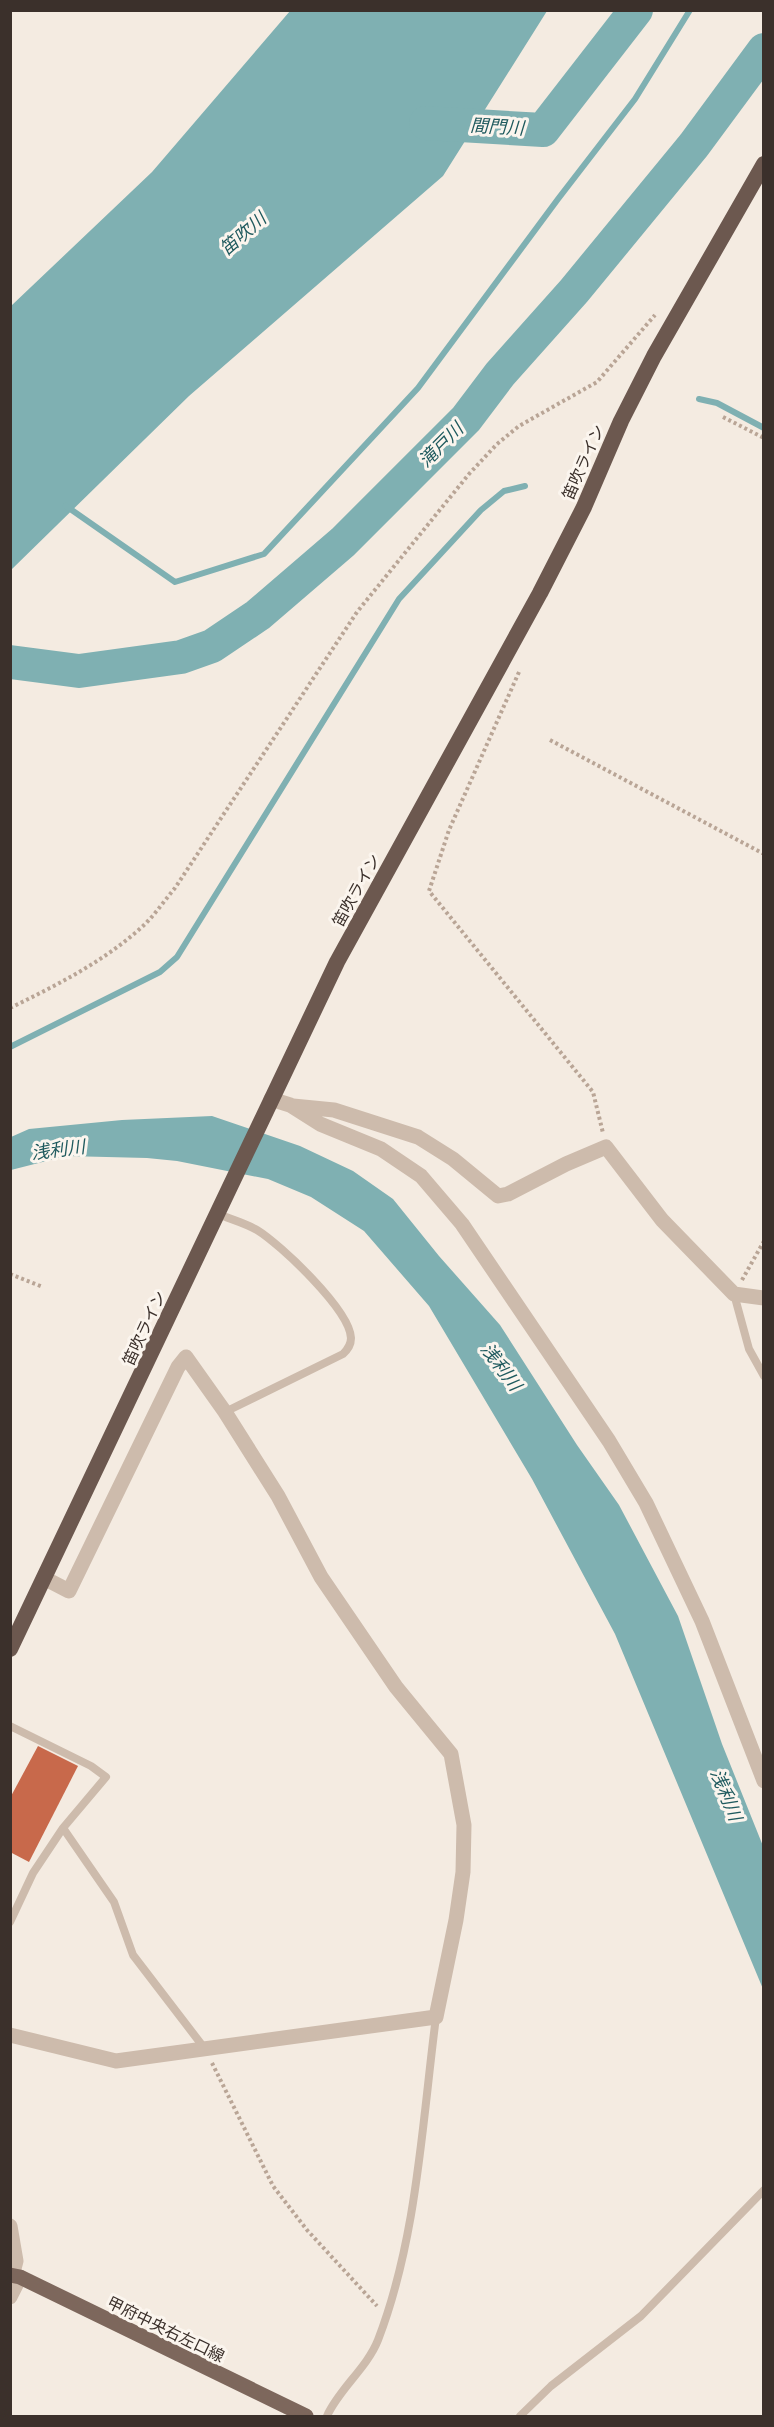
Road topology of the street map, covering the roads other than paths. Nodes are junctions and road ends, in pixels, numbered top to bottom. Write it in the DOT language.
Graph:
graph roads {
  1 [pos="764,164"];
  2 [pos="271,1099"];
  3 [pos="290,1105"];
  4 [pos="218,1214"];
  5 [pos="734,1294"];
  6 [pos="764,1298"];
  7 [pos="764,1376"];
  8 [pos="225,1412"];
  9 [pos="44,1578"];
  10 [pos="10,1649"];
  11 [pos="10,1726"];
  12 [pos="764,1781"];
  13 [pos="63,1828"];
  14 [pos="10,1922"];
  15 [pos="436,2017"];
  16 [pos="10,2035"];
  17 [pos="206,2049"];
  18 [pos="764,2190"];
  19 [pos="10,2226"];
  20 [pos="14,2276"];
  21 [pos="10,2297"];
  22 [pos="306,2416"];
  23 [pos="327,2416"];
  24 [pos="520,2416"];
  1 -- 2 [label="highway, 笛吹ライン"];
  2 -- 3 [label="street"];
  2 -- 4 [label="highway, 笛吹ライン"];
  3 -- 5 [label="street"];
  3 -- 12 [label="street"];
  4 -- 8 [label="lane"];
  4 -- 9 [label="highway, 笛吹ライン"];
  5 -- 6 [label="street"];
  5 -- 7 [label="lane"];
  8 -- 9 [label="street"];
  8 -- 15 [label="street"];
  9 -- 10 [label="highway, 笛吹ライン"];
  11 -- 13 [label="lane"];
  13 -- 14 [label="lane"];
  13 -- 17 [label="lane"];
  15 -- 17 [label="street"];
  15 -- 23 [label="lane"];
  16 -- 17 [label="street"];
  18 -- 24 [label="lane"];
  19 -- 20 [label="street"];
  20 -- 21 [label="street"];
  20 -- 22 [label="main road, 甲府中央右左口線"];
}
